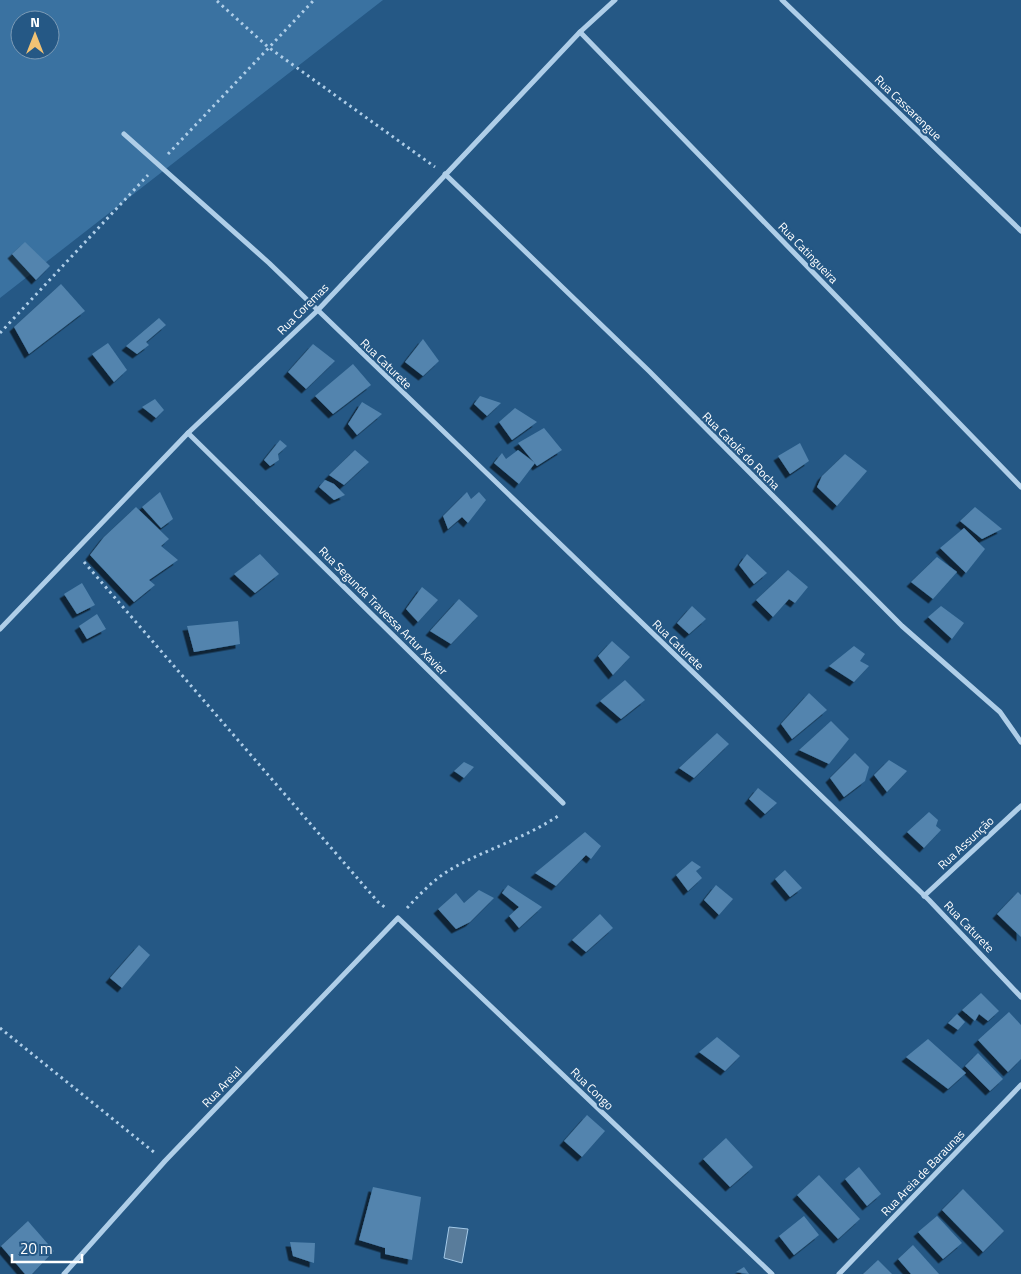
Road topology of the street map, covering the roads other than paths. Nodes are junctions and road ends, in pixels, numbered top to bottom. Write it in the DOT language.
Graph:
graph roads {
  1 [pos="615,0"];
  2 [pos="782,0"];
  3 [pos="580,32"];
  4 [pos="124,134"];
  5 [pos="445,174"];
  6 [pos="1021,231"];
  7 [pos="317,311"];
  8 [pos="188,433"];
  9 [pos="1021,487"];
  10 [pos="0,628"];
  11 [pos="1021,742"];
  12 [pos="563,803"];
  13 [pos="1021,806"];
  14 [pos="924,896"];
  15 [pos="398,918"];
  16 [pos="1021,997"];
  17 [pos="1021,1085"];
  18 [pos="64,1274"];
  19 [pos="772,1274"];
  20 [pos="839,1274"];
  1 -- 3 [label="street, Rua Coremas"];
  2 -- 6 [label="street, Rua Cassarengue"];
  3 -- 5 [label="street, Rua Coremas"];
  3 -- 9 [label="street, Rua Catingueira"];
  4 -- 7 [label="street, Rua Caturete"];
  5 -- 7 [label="street, Rua Coremas"];
  5 -- 11 [label="street, Rua Catolé do Rocha"];
  7 -- 8 [label="street, Rua Coremas"];
  7 -- 14 [label="street, Rua Caturete"];
  8 -- 10 [label="street, Rua Coremas"];
  8 -- 12 [label="street, Rua Segunda Travessa Artur Xavier"];
  13 -- 14 [label="street, Rua Assunção"];
  14 -- 16 [label="street, Rua Caturete"];
  15 -- 18 [label="street, Rua Areial"];
  15 -- 19 [label="street, Rua Congo"];
  17 -- 20 [label="street, Rua Areia de Baraunas"];
}
